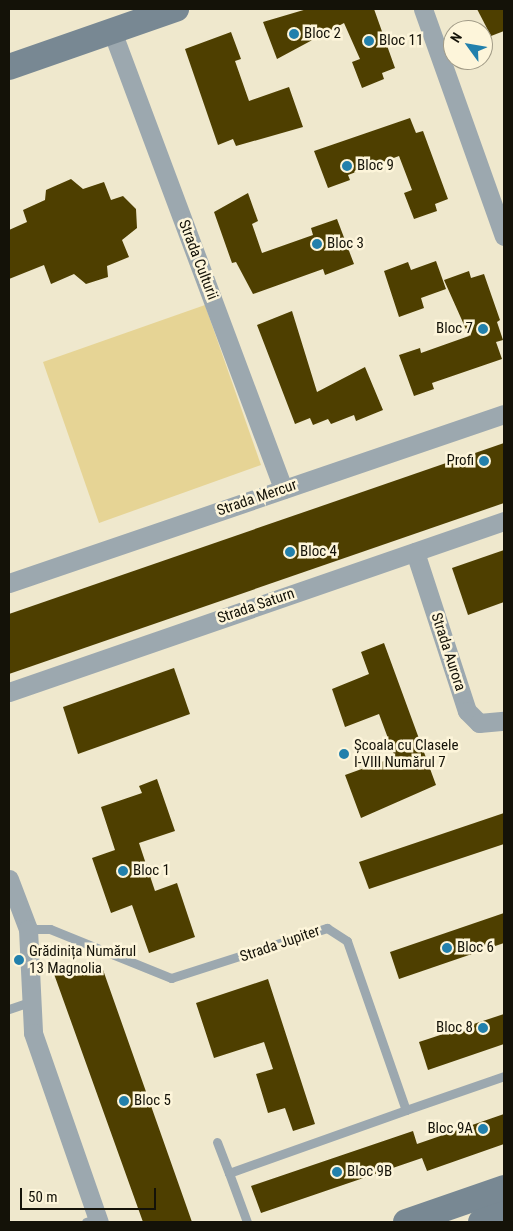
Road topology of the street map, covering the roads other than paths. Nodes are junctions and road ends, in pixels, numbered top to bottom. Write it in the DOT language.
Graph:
graph roads {
  1 [pos="176,9"];
  2 [pos="423,9"];
  3 [pos="112,31"];
  4 [pos="9,67"];
  5 [pos="504,236"];
  6 [pos="504,414"];
  7 [pos="283,489"];
  8 [pos="504,521"];
  9 [pos="415,552"];
  10 [pos="9,583"];
  11 [pos="9,692"];
  12 [pos="504,721"];
  13 [pos="9,879"];
  14 [pos="28,929"];
  15 [pos="29,1002"];
  16 [pos="9,1009"];
  17 [pos="504,1076"];
  18 [pos="406,1110"];
  19 [pos="217,1142"];
  20 [pos="229,1173"];
  21 [pos="504,1188"];
  22 [pos="504,1214"];
  23 [pos="432,1218"];
  24 [pos="94,1221"];
  25 [pos="247,1222"];
  26 [pos="406,1222"];
  27 [pos="481,1222"];
  1 -- 3 [label="street"];
  2 -- 5 [label="street"];
  3 -- 4 [label="street"];
  3 -- 7 [label="street, Strada Culturii"];
  6 -- 7 [label="street, Strada Mercur"];
  7 -- 10 [label="street, Strada Mercur"];
  8 -- 9 [label="street, Strada Saturn"];
  9 -- 11 [label="street, Strada Saturn"];
  9 -- 12 [label="street, Strada Aurora"];
  13 -- 14 [label="street"];
  14 -- 15 [label="street"];
  14 -- 18 [label="lane, Strada Jupiter"];
  15 -- 16 [label="lane"];
  15 -- 24 [label="street"];
  17 -- 18 [label="lane"];
  18 -- 20 [label="lane"];
  19 -- 20 [label="lane"];
  20 -- 25 [label="lane"];
  21 -- 23 [label="street"];
  22 -- 27 [label="street"];
  23 -- 26 [label="street"];
}
